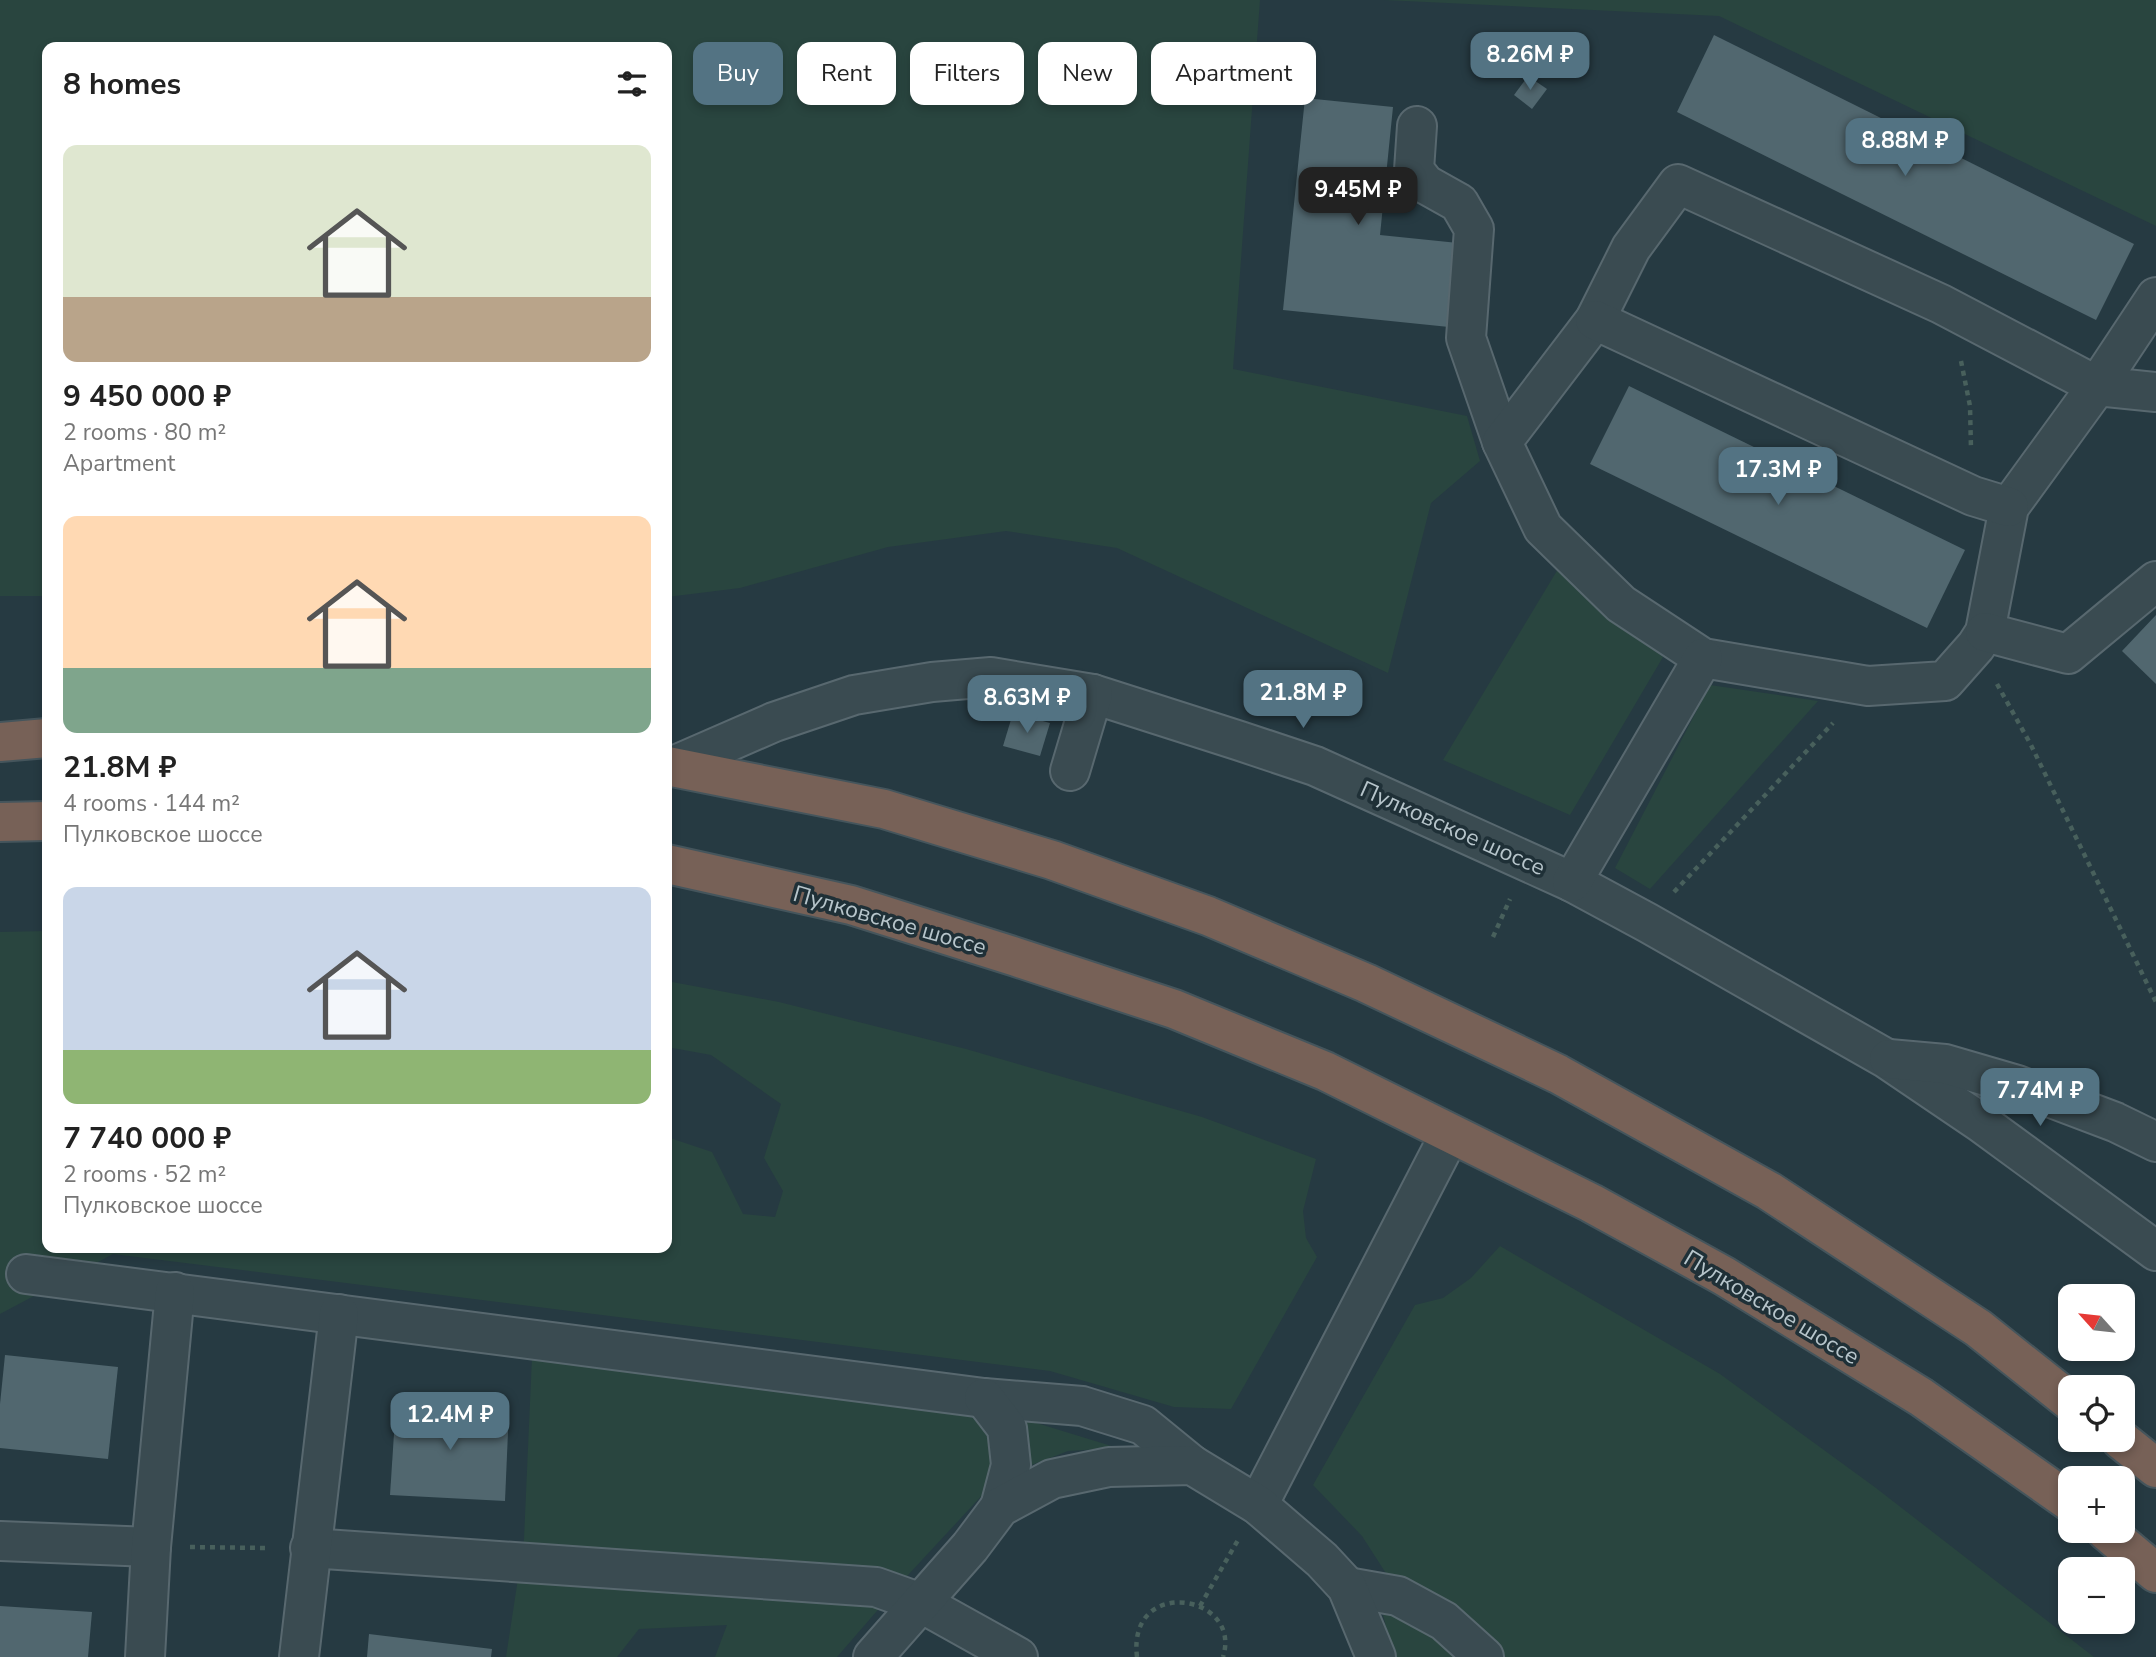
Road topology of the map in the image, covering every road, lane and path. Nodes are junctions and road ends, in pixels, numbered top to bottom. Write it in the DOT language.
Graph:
graph roads {
  1 [pos="1417,126"];
  2 [pos="2156,297"];
  3 [pos="1941,304"];
  4 [pos="1595,320"];
  5 [pos="2096,386"];
  6 [pos="2156,392"];
  7 [pos="1502,442"];
  8 [pos="1973,496"];
  9 [pos="2009,507"];
  10 [pos="2156,581"];
  11 [pos="1980,639"];
  12 [pos="1703,658"];
  13 [pos="1867,686"];
  14 [pos="1093,694"];
  15 [pos="42,738"];
  16 [pos="0,742"];
  17 [pos="672,766"];
  18 [pos="672,768"];
  19 [pos="1070,771"];
  20 [pos="0,821"];
  21 [pos="42,821"];
  22 [pos="672,865"];
  23 [pos="1572,882"];
  24 [pos="1677,890"];
  25 [pos="1506,908"];
  26 [pos="1493,937"];
  27 [pos="2156,1002"];
  28 [pos="1886,1059"];
  29 [pos="1450,1134"];
  30 [pos="2156,1142"];
  31 [pos="2156,1251"];
  32 [pos="26,1274"];
  33 [pos="175,1292"];
  34 [pos="339,1314"];
  35 [pos="2058,1391"];
  36 [pos="984,1398"];
  37 [pos="2135,1451"];
  38 [pos="1192,1465"];
  39 [pos="2156,1468"];
  40 [pos="2058,1494"];
  41 [pos="1258,1506"];
  42 [pos="1000,1507"];
  43 [pos="0,1541"];
  44 [pos="2120,1543"];
  45 [pos="151,1547"];
  46 [pos="310,1548"];
  47 [pos="2156,1573"];
  48 [pos="1347,1587"];
  49 [pos="921,1603"];
  50 [pos="1200,1606"];
  51 [pos="145,1657"];
  52 [pos="299,1657"];
  53 [pos="873,1657"];
  54 [pos="1018,1657"];
  55 [pos="1137,1657"];
  56 [pos="1223,1657"];
  57 [pos="1376,1657"];
  58 [pos="1484,1657"];
  1 -- 7 [label="street"];
  2 -- 5 [label="street"];
  3 -- 4 [label="street"];
  3 -- 5 [label="street"];
  3 -- 8 [label="path"];
  4 -- 7 [label="street"];
  4 -- 8 [label="street"];
  5 -- 6 [label="street"];
  5 -- 9 [label="street"];
  7 -- 12 [label="street"];
  8 -- 9 [label="street"];
  9 -- 11 [label="street"];
  10 -- 11 [label="street"];
  11 -- 13 [label="street"];
  11 -- 27 [label="path"];
  12 -- 13 [label="street"];
  12 -- 23 [label="street"];
  13 -- 24 [label="path"];
  14 -- 17 [label="street, Пулковское шоссе"];
  14 -- 19 [label="street"];
  14 -- 23 [label="street, Пулковское шоссе"];
  15 -- 16 [label="highway"];
  18 -- 35 [label="highway, Пулковское шоссе"];
  20 -- 21 [label="highway"];
  22 -- 29 [label="highway, Пулковское шоссе"];
  23 -- 28 [label="street, Пулковское шоссе"];
  25 -- 26 [label="path"];
  28 -- 30 [label="street"];
  28 -- 31 [label="street, Пулковское шоссе"];
  29 -- 40 [label="highway, Пулковское шоссе"];
  29 -- 41 [label="street"];
  32 -- 33 [label="street"];
  33 -- 34 [label="street"];
  33 -- 45 [label="street"];
  34 -- 36 [label="street"];
  34 -- 46 [label="street"];
  36 -- 38 [label="street"];
  36 -- 42 [label="street"];
  37 -- 39 [label="highway"];
  38 -- 41 [label="street"];
  38 -- 42 [label="street"];
  41 -- 48 [label="street"];
  41 -- 50 [label="path"];
  42 -- 49 [label="street"];
  43 -- 45 [label="street"];
  44 -- 47 [label="highway"];
  45 -- 46 [label="path"];
  45 -- 51 [label="street"];
  46 -- 49 [label="street"];
  46 -- 52 [label="street"];
  48 -- 57 [label="street"];
  48 -- 58 [label="street"];
  49 -- 53 [label="street"];
  49 -- 54 [label="street"];
  50 -- 55 [label="path"];
  50 -- 56 [label="path"];
}
